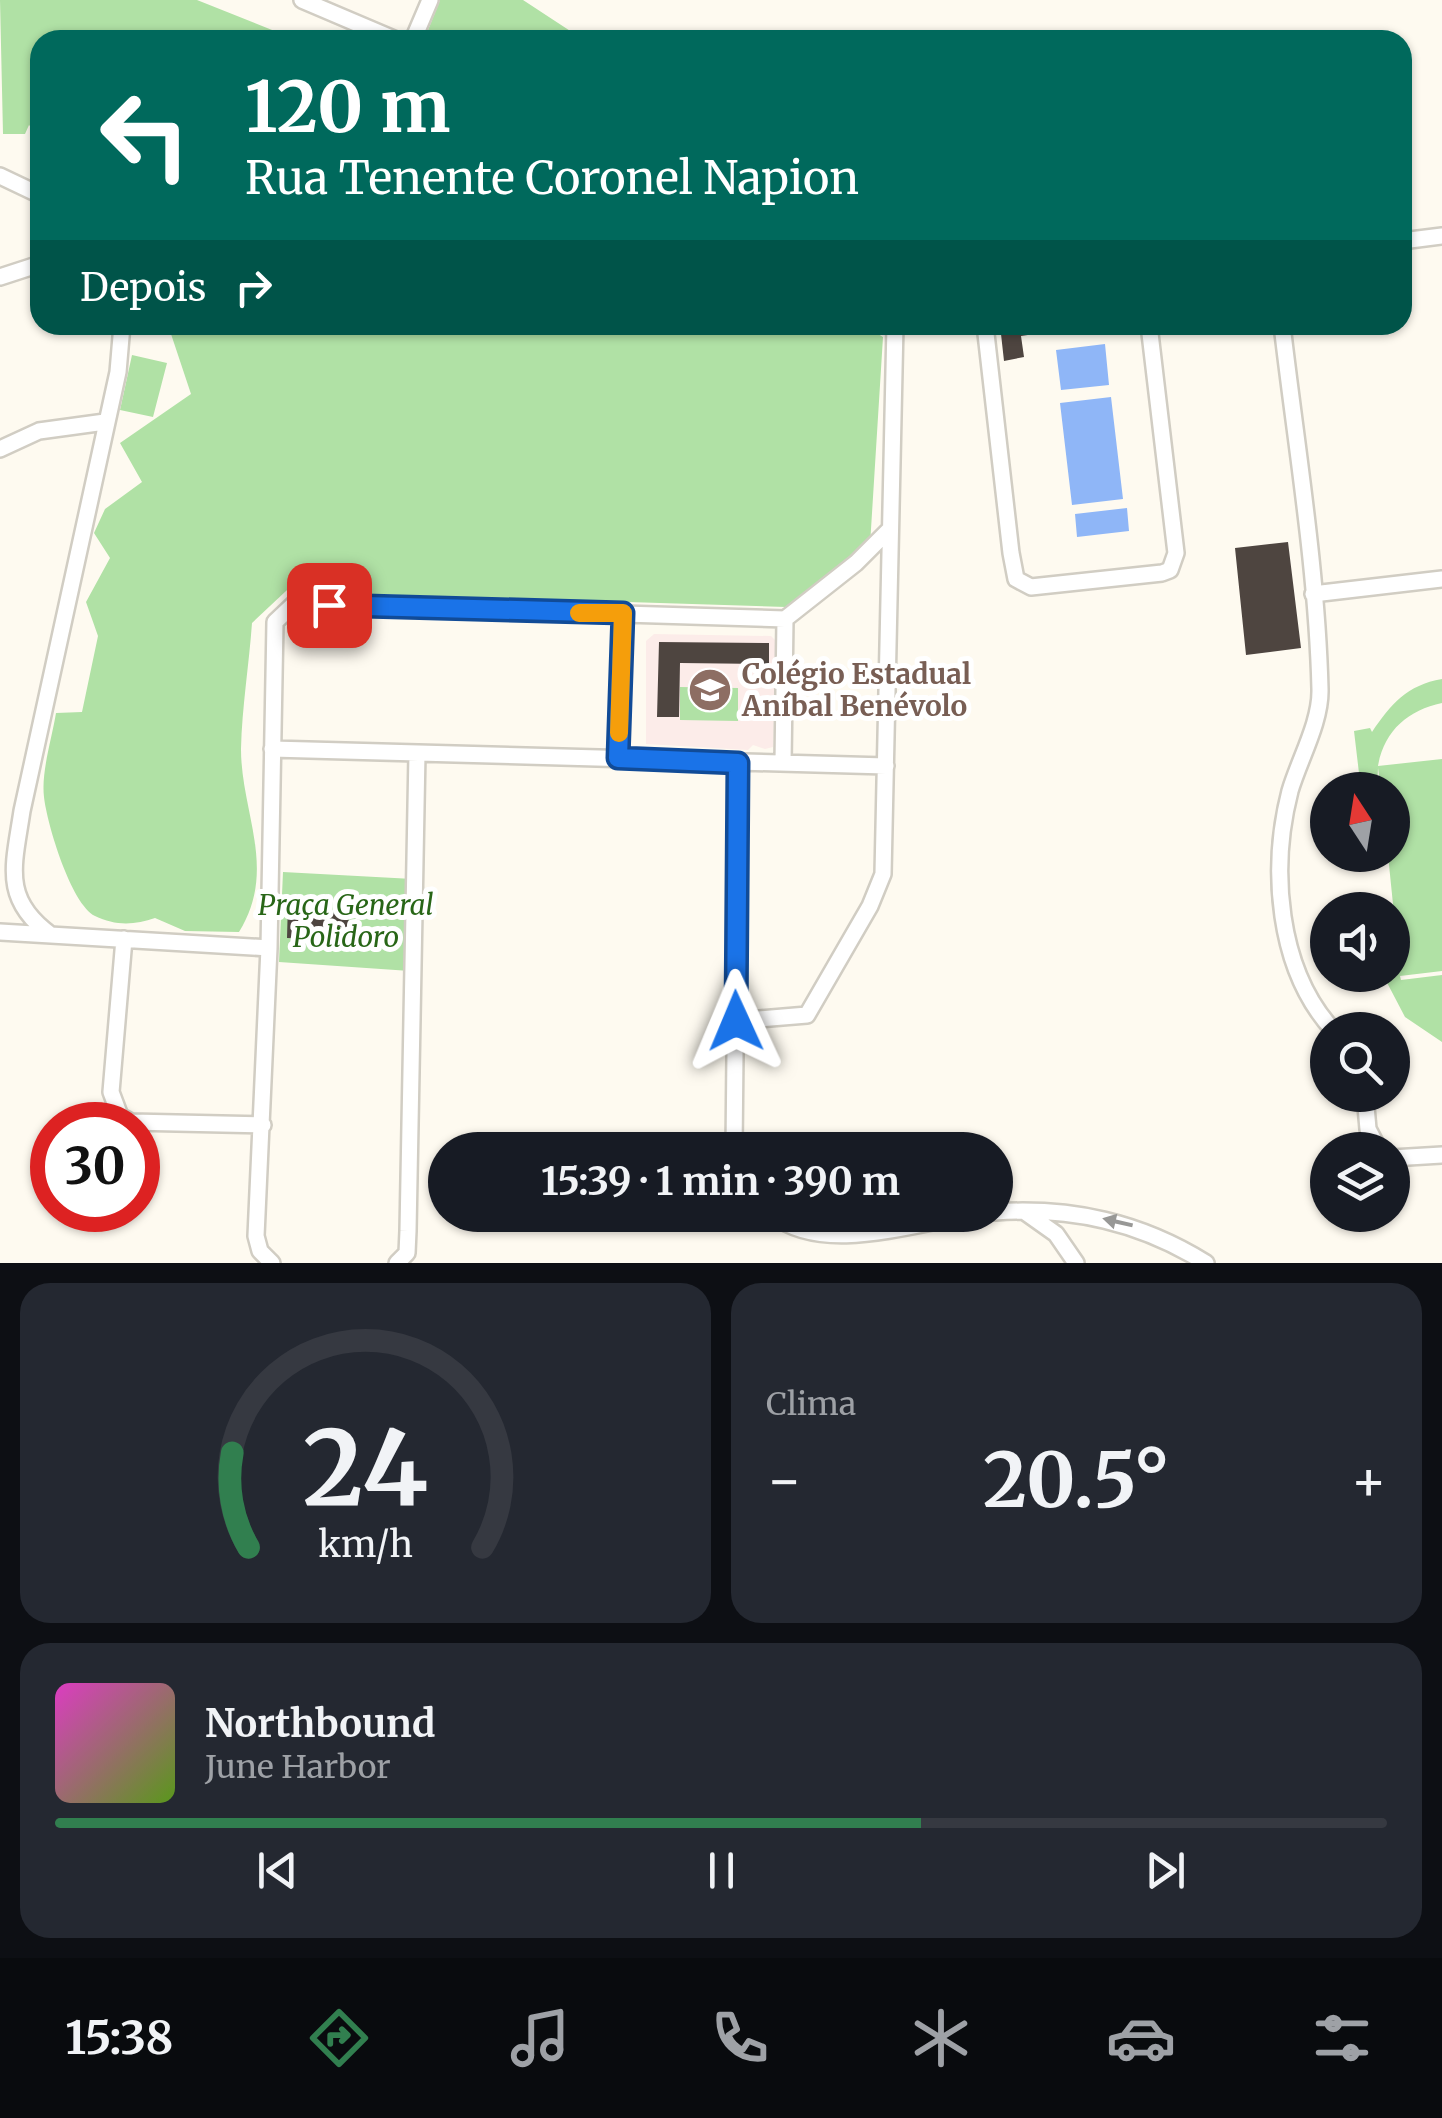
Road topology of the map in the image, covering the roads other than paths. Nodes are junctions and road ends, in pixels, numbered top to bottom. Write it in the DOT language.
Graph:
graph roads {
  1 [pos="302,0"];
  2 [pos="430,0"];
  3 [pos="372,30"];
  4 [pos="417,30"];
  5 [pos="0,176"];
  6 [pos="30,190"];
  7 [pos="1442,236"];
  8 [pos="1412,239"];
  9 [pos="30,267"];
  10 [pos="0,277"];
  11 [pos="121,335"];
  12 [pos="895,335"];
  13 [pos="986,335"];
  14 [pos="1150,335"];
  15 [pos="1283,335"];
  16 [pos="105,422"];
  17 [pos="0,449"];
  18 [pos="889,530"];
  19 [pos="1442,579"];
  20 [pos="1313,594"];
  21 [pos="623,613"];
  22 [pos="785,619"];
  23 [pos="272,750"];
  24 [pos="417,753"];
  25 [pos="618,758"];
  26 [pos="738,763"];
  27 [pos="783,763"];
  28 [pos="886,766"];
  29 [pos="0,932"];
  30 [pos="51,935"];
  31 [pos="124,939"];
  32 [pos="269,948"];
  33 [pos="1321,1012"];
  34 [pos="736,1021"];
  35 [pos="263,1125"];
  36 [pos="734,1132"];
  37 [pos="1442,1155"];
  38 [pos="1410,1157"];
  39 [pos="1022,1210"];
  40 [pos="1013,1211"];
  41 [pos="1072,1213"];
  42 [pos="814,1232"];
  43 [pos="864,1232"];
  44 [pos="1056,1234"];
  45 [pos="266,1257"];
  46 [pos="402,1258"];
  47 [pos="1076,1263"];
  48 [pos="1206,1263"];
  1 -- 3 [label="street"];
  2 -- 4 [label="street"];
  5 -- 6 [label="street"];
  7 -- 8 [label="street"];
  9 -- 10 [label="street"];
  11 -- 16 [label="street"];
  12 -- 18 [label="street"];
  13 -- 14 [label="street"];
  15 -- 20 [label="street"];
  16 -- 17 [label="street"];
  16 -- 30 [label="street"];
  18 -- 22 [label="street"];
  18 -- 28 [label="street"];
  19 -- 20 [label="street"];
  20 -- 33 [label="street"];
  21 -- 22 [label="street"];
  21 -- 23 [label="street"];
  21 -- 25 [label="street"];
  22 -- 27 [label="street"];
  23 -- 24 [label="street"];
  23 -- 32 [label="street"];
  24 -- 25 [label="street"];
  24 -- 46 [label="street"];
  25 -- 26 [label="street"];
  26 -- 27 [label="street"];
  26 -- 34 [label="street"];
  27 -- 28 [label="street"];
  28 -- 34 [label="street"];
  29 -- 30 [label="street"];
  30 -- 31 [label="street"];
  31 -- 32 [label="street"];
  31 -- 35 [label="street"];
  32 -- 35 [label="street"];
  34 -- 36 [label="street"];
  35 -- 45 [label="street"];
  37 -- 38 [label="street"];
  39 -- 40 [label="street"];
  39 -- 41 [label="street"];
  39 -- 44 [label="street"];
  41 -- 44 [label="street"];
  48 -- 41 [label="street, one-way"];
  42 -- 43 [label="street"];
  44 -- 47 [label="street"];
}
